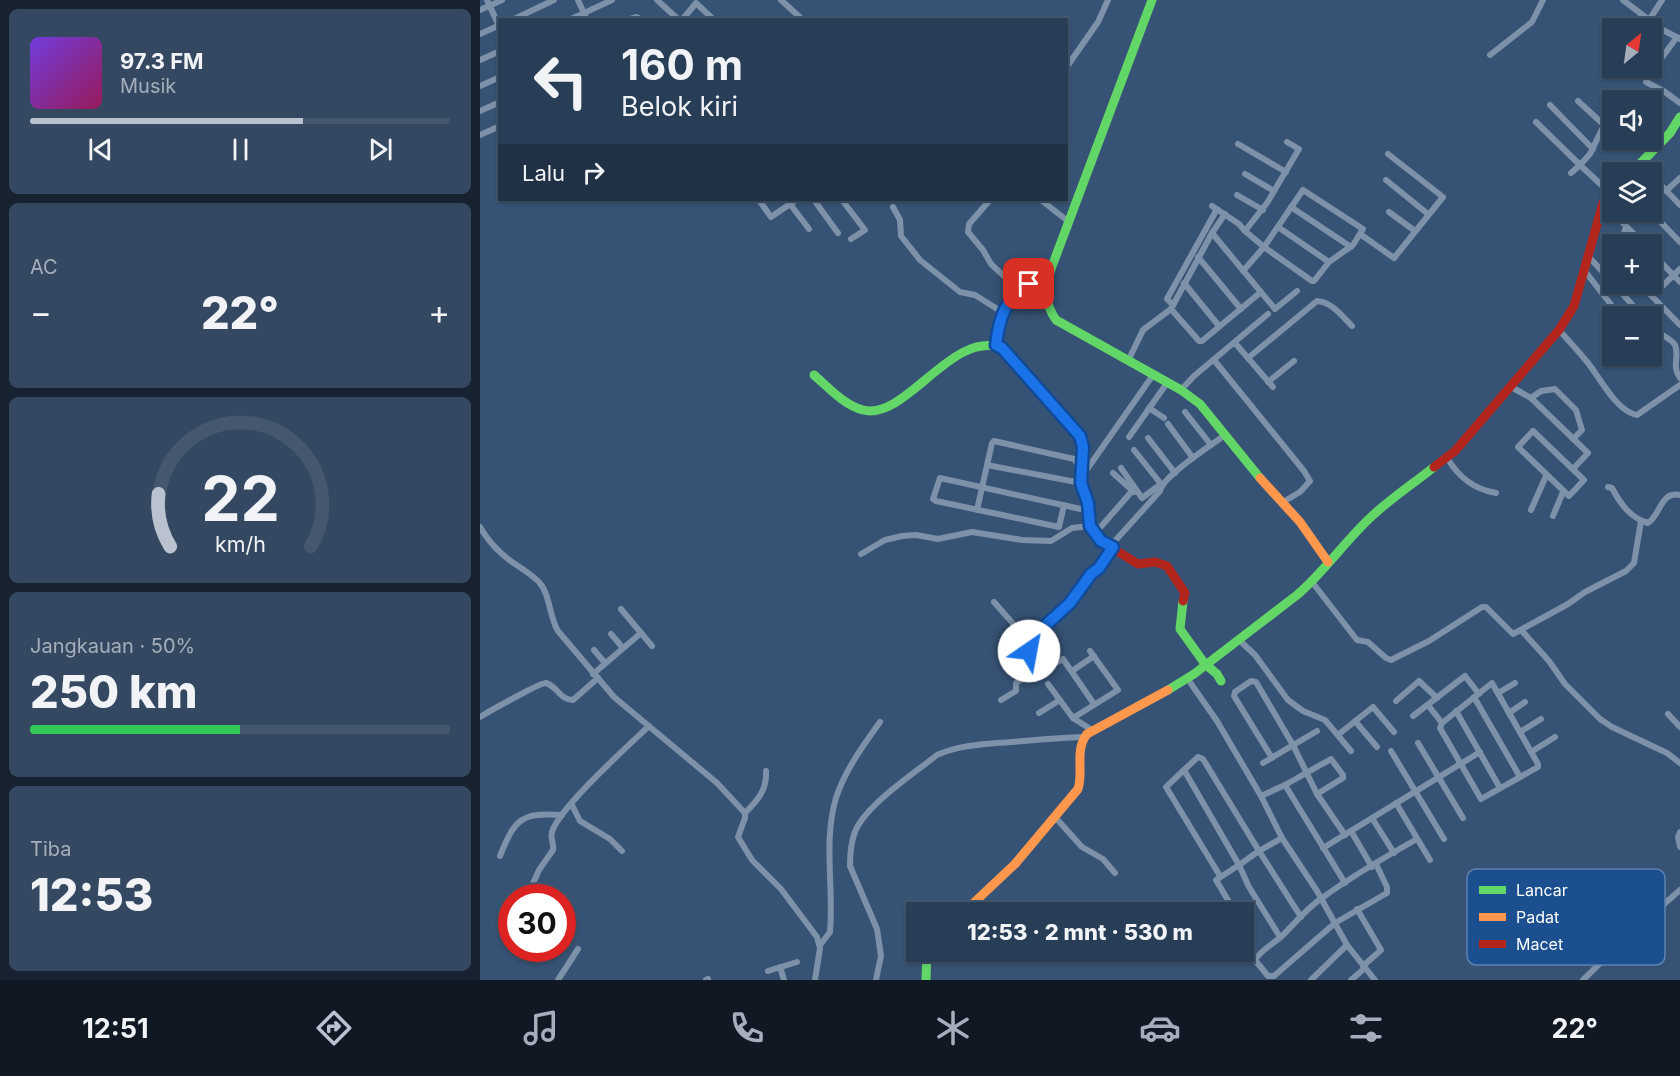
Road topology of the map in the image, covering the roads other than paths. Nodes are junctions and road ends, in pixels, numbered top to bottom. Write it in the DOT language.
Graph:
graph roads {
  1 [pos="502,0"];
  2 [pos="554,0"];
  3 [pos="578,0"];
  4 [pos="612,0"];
  5 [pos="657,0"];
  6 [pos="781,0"];
  7 [pos="1108,0"];
  8 [pos="1152,0"];
  9 [pos="1543,0"];
  10 [pos="1623,0"];
  11 [pos="1662,0"];
  12 [pos="488,3"];
  13 [pos="480,10"];
  14 [pos="586,16"];
  15 [pos="516,18"];
  16 [pos="679,18"];
  17 [pos="683,18"];
  18 [pos="712,18"];
  19 [pos="801,18"];
  20 [pos="1646,18"];
  21 [pos="1650,18"];
  22 [pos="498,24"];
  23 [pos="498,26"];
  24 [pos="1662,28"];
  25 [pos="480,34"];
  26 [pos="1679,38"];
  27 [pos="498,52"];
  28 [pos="1490,55"];
  29 [pos="480,60"];
  30 [pos="1068,65"];
  31 [pos="498,78"];
  32 [pos="480,86"];
  33 [pos="1578,101"];
  34 [pos="498,103"];
  35 [pos="1680,103"];
  36 [pos="1550,105"];
  37 [pos="480,111"];
  38 [pos="1680,118"];
  39 [pos="1536,122"];
  40 [pos="498,127"];
  41 [pos="480,135"];
  42 [pos="1287,142"];
  43 [pos="1238,144"];
  44 [pos="1593,148"];
  45 [pos="1388,154"];
  46 [pos="1642,162"];
  47 [pos="1580,165"];
  48 [pos="1286,172"];
  49 [pos="1571,173"];
  50 [pos="1245,174"];
  51 [pos="1680,178"];
  52 [pos="1386,180"];
  53 [pos="1602,184"];
  54 [pos="1662,186"];
  55 [pos="1275,191"];
  56 [pos="1666,191"];
  57 [pos="1237,195"];
  58 [pos="760,201"];
  59 [pos="791,201"];
  60 [pos="815,201"];
  61 [pos="843,201"];
  62 [pos="989,201"];
  63 [pos="1042,201"];
  64 [pos="1680,205"];
  65 [pos="893,207"];
  66 [pos="1291,207"];
  67 [pos="1602,207"];
  68 [pos="1263,210"];
  69 [pos="1389,212"];
  70 [pos="1226,214"];
  71 [pos="1428,214"];
  72 [pos="1661,222"];
  73 [pos="1070,223"];
  74 [pos="1624,224"];
  75 [pos="1278,227"];
  76 [pos="809,230"];
  77 [pos="1245,231"];
  78 [pos="1415,231"];
  79 [pos="838,233"];
  80 [pos="1212,233"];
  81 [pos="1360,234"];
  82 [pos="1622,234"];
  83 [pos="1634,234"];
  84 [pos="851,239"];
  85 [pos="1680,242"];
  86 [pos="1264,247"];
  87 [pos="1351,247"];
  88 [pos="1588,256"];
  89 [pos="1198,257"];
  90 [pos="1329,262"];
  91 [pos="1662,263"];
  92 [pos="1680,269"];
  93 [pos="1583,270"];
  94 [pos="1243,271"];
  95 [pos="1602,271"];
  96 [pos="1673,275"];
  97 [pos="1047,281"];
  98 [pos="1680,282"];
  99 [pos="1184,283"];
  100 [pos="1019,290"];
  101 [pos="1297,291"];
  102 [pos="1261,292"];
  103 [pos="1623,294"];
  104 [pos="1174,295"];
  105 [pos="1652,296"];
  106 [pos="1614,306"];
  107 [pos="1633,306"];
  108 [pos="1172,307"];
  109 [pos="1241,309"];
  110 [pos="1002,312"];
  111 [pos="1268,314"];
  112 [pos="1220,326"];
  113 [pos="1352,326"];
  114 [pos="1680,326"];
  115 [pos="1559,330"];
  116 [pos="1662,335"];
  117 [pos="1235,343"];
  118 [pos="996,345"];
  119 [pos="1248,358"];
  120 [pos="1214,360"];
  121 [pos="1128,361"];
  122 [pos="1294,361"];
  123 [pos="814,375"];
  124 [pos="1153,375"];
  125 [pos="1680,378"];
  126 [pos="1167,382"];
  127 [pos="1680,385"];
  128 [pos="1511,387"];
  129 [pos="1181,390"];
  130 [pos="1531,398"];
  131 [pos="1149,408"];
  132 [pos="1185,412"];
  133 [pos="1225,435"];
  134 [pos="1129,437"];
  135 [pos="1148,438"];
  136 [pos="1573,439"];
  137 [pos="1211,445"];
  138 [pos="1134,450"];
  139 [pos="1193,458"];
  140 [pos="1447,458"];
  141 [pos="987,465"];
  142 [pos="1121,468"];
  143 [pos="1573,469"];
  144 [pos="1175,473"];
  145 [pos="1546,476"];
  146 [pos="1081,478"];
  147 [pos="1110,483"];
  148 [pos="1161,484"];
  149 [pos="982,487"];
  150 [pos="1608,487"];
  151 [pos="1133,490"];
  152 [pos="1563,492"];
  153 [pos="1496,493"];
  154 [pos="1680,495"];
  155 [pos="1142,498"];
  156 [pos="1283,502"];
  157 [pos="1088,503"];
  158 [pos="1149,503"];
  159 [pos="1064,505"];
  160 [pos="977,510"];
  161 [pos="1531,510"];
  162 [pos="1553,516"];
  163 [pos="1641,521"];
  164 [pos="480,527"];
  165 [pos="1094,528"];
  166 [pos="483,538"];
  167 [pos="1113,545"];
  168 [pos="861,554"];
  169 [pos="1328,562"];
  170 [pos="1312,582"];
  171 [pos="994,602"];
  172 [pos="621,609"];
  173 [pos="1521,630"];
  174 [pos="641,633"];
  175 [pos="611,634"];
  176 [pos="1238,639"];
  177 [pos="1032,645"];
  178 [pos="652,646"];
  179 [pos="623,648"];
  180 [pos="594,650"];
  181 [pos="605,663"];
  182 [pos="1205,664"];
  183 [pos="1071,671"];
  184 [pos="1041,672"];
  185 [pos="595,676"];
  186 [pos="1187,678"];
  187 [pos="1221,681"];
  188 [pos="1515,682"];
  189 [pos="1048,684"];
  190 [pos="1498,693"];
  191 [pos="1477,695"];
  192 [pos="1437,698"];
  193 [pos="1001,700"];
  194 [pos="1060,700"];
  195 [pos="1396,701"];
  196 [pos="1526,702"];
  197 [pos="1095,704"];
  198 [pos="1428,705"];
  199 [pos="1456,711"];
  200 [pos="1040,713"];
  201 [pos="1509,713"];
  202 [pos="1668,714"];
  203 [pos="1413,716"];
  204 [pos="480,717"];
  205 [pos="1073,718"];
  206 [pos="1541,719"];
  207 [pos="1355,721"];
  208 [pos="880,722"];
  209 [pos="1442,723"];
  210 [pos="649,726"];
  211 [pos="1680,727"];
  212 [pos="1092,730"];
  213 [pos="1317,730"];
  214 [pos="1394,732"];
  215 [pos="1520,732"];
  216 [pos="1339,734"];
  217 [pos="1083,737"];
  218 [pos="1555,737"];
  219 [pos="1418,743"];
  220 [pos="1293,745"];
  221 [pos="1377,747"];
  222 [pos="1351,751"];
  223 [pos="1391,752"];
  224 [pos="1480,752"];
  225 [pos="1531,752"];
  226 [pos="1272,758"];
  227 [pos="1678,759"];
  228 [pos="1263,763"];
  229 [pos="1460,765"];
  230 [pos="1184,770"];
  231 [pos="766,771"];
  232 [pos="1306,773"];
  233 [pos="1520,777"];
  234 [pos="1439,778"];
  235 [pos="1285,785"];
  236 [pos="1500,789"];
  237 [pos="1415,791"];
  238 [pos="1317,794"];
  239 [pos="1261,796"];
  240 [pos="1396,803"];
  241 [pos="572,805"];
  242 [pos="745,813"];
  243 [pos="562,815"];
  244 [pos="1055,817"];
  245 [pos="1372,818"];
  246 [pos="1463,818"];
  247 [pos="1680,832"];
  248 [pos="1348,833"];
  249 [pos="1282,838"];
  250 [pos="1417,839"];
  251 [pos="1444,839"];
  252 [pos="1680,847"];
  253 [pos="1323,848"];
  254 [pos="622,851"];
  255 [pos="1259,851"];
  256 [pos="1394,853"];
  257 [pos="500,856"];
  258 [pos="1430,860"];
  259 [pos="1374,865"];
  260 [pos="1239,866"];
  261 [pos="1115,873"];
  262 [pos="1220,876"];
  263 [pos="1345,883"];
  264 [pos="532,884"];
  265 [pos="1680,890"];
  266 [pos="1321,898"];
  267 [pos="975,902"];
  268 [pos="1229,902"];
  269 [pos="1665,903"];
  270 [pos="1357,909"];
  271 [pos="1301,916"];
  272 [pos="1335,923"];
  273 [pos="1281,937"];
  274 [pos="820,945"];
  275 [pos="1347,945"];
  276 [pos="578,949"];
  277 [pos="797,962"];
  278 [pos="927,962"];
  279 [pos="1598,965"];
  280 [pos="780,967"];
  281 [pos="1364,967"];
  282 [pos="768,971"];
  283 [pos="558,980"];
  284 [pos="784,980"];
  285 [pos="815,980"];
  286 [pos="876,980"];
  287 [pos="926,980"];
  288 [pos="1311,980"];
  289 [pos="1351,980"];
  290 [pos="1375,980"];
  291 [pos="1583,980"];
  1 -- 12 [label="street"];
  2 -- 15 [label="street"];
  3 -- 14 [label="street"];
  4 -- 14 [label="street"];
  5 -- 16 [label="street"];
  6 -- 19 [label="street"];
  7 -- 30 [label="street"];
  8 -- 73 [label="street"];
  9 -- 28 [label="street"];
  10 -- 20 [label="street"];
  11 -- 21 [label="street"];
  12 -- 13 [label="street"];
  12 -- 22 [label="street"];
  17 -- 18 [label="street"];
  23 -- 25 [label="street"];
  24 -- 26 [label="street"];
  26 -- 35 [label="street"];
  27 -- 29 [label="street"];
  31 -- 32 [label="street"];
  33 -- 44 [label="street"];
  34 -- 37 [label="street"];
  36 -- 44 [label="street"];
  38 -- 46 [label="street"];
  39 -- 47 [label="street"];
  40 -- 41 [label="street"];
  42 -- 48 [label="street"];
  43 -- 48 [label="street"];
  44 -- 47 [label="street"];
  45 -- 71 [label="street"];
  47 -- 49 [label="street"];
  47 -- 53 [label="street"];
  48 -- 55 [label="street"];
  50 -- 55 [label="street"];
  51 -- 56 [label="street"];
  52 -- 71 [label="street"];
  54 -- 56 [label="street"];
  55 -- 68 [label="street"];
  56 -- 64 [label="street"];
  57 -- 68 [label="street"];
  58 -- 59 [label="street"];
  59 -- 76 [label="street"];
  60 -- 79 [label="street"];
  61 -- 84 [label="street"];
  62 -- 100 [label="street"];
  63 -- 73 [label="street"];
  65 -- 110 [label="street"];
  66 -- 75 [label="street"];
  66 -- 81 [label="street"];
  66 -- 87 [label="street"];
  67 -- 88 [label="street"];
  68 -- 77 [label="street"];
  69 -- 78 [label="street"];
  70 -- 77 [label="street"];
  70 -- 80 [label="street"];
  70 -- 104 [label="street"];
  71 -- 78 [label="street"];
  72 -- 85 [label="street"];
  73 -- 97 [label="street"];
  74 -- 82 [label="street"];
  74 -- 83 [label="street"];
  75 -- 86 [label="street"];
  75 -- 90 [label="street"];
  77 -- 86 [label="street"];
  78 -- 81 [label="street"];
  80 -- 89 [label="street"];
  80 -- 94 [label="street"];
  81 -- 87 [label="street"];
  86 -- 90 [label="street"];
  86 -- 94 [label="street"];
  87 -- 90 [label="street"];
  88 -- 93 [label="street"];
  88 -- 95 [label="street"];
  89 -- 99 [label="street"];
  89 -- 109 [label="street"];
  91 -- 96 [label="street"];
  92 -- 96 [label="street"];
  93 -- 106 [label="street"];
  93 -- 115 [label="street"];
  94 -- 102 [label="street"];
  96 -- 98 [label="street"];
  96 -- 105 [label="street"];
  97 -- 100 [label="street"];
  97 -- 121 [label="street"];
  99 -- 104 [label="street"];
  99 -- 112 [label="street"];
  100 -- 110 [label="street"];
  101 -- 102 [label="street"];
  102 -- 109 [label="street"];
  103 -- 107 [label="street"];
  104 -- 108 [label="street"];
  105 -- 114 [label="street"];
  108 -- 112 [label="street"];
  108 -- 121 [label="street"];
  109 -- 112 [label="street"];
  110 -- 118 [label="street"];
  111 -- 117 [label="street"];
  113 -- 119 [label="street"];
  115 -- 127 [label="street"];
  115 -- 128 [label="street"];
  116 -- 125 [label="street"];
  117 -- 119 [label="street"];
  117 -- 120 [label="street"];
  118 -- 123 [label="street"];
  118 -- 146 [label="street"];
  119 -- 122 [label="street"];
  120 -- 129 [label="street"];
  120 -- 156 [label="street"];
  121 -- 124 [label="street"];
  124 -- 126 [label="street"];
  124 -- 146 [label="street"];
  126 -- 129 [label="street"];
  126 -- 131 [label="street"];
  128 -- 130 [label="street"];
  128 -- 140 [label="street"];
  129 -- 133 [label="street"];
  130 -- 136 [label="street"];
  130 -- 136 [label="street"];
  131 -- 134 [label="street"];
  131 -- 139 [label="street"];
  132 -- 137 [label="street"];
  133 -- 137 [label="street"];
  133 -- 156 [label="street"];
  135 -- 144 [label="street"];
  136 -- 143 [label="street"];
  137 -- 139 [label="street"];
  138 -- 148 [label="street"];
  139 -- 144 [label="street"];
  140 -- 153 [label="street"];
  140 -- 169 [label="street"];
  141 -- 146 [label="street"];
  141 -- 146 [label="street"];
  141 -- 149 [label="street"];
  142 -- 155 [label="street"];
  143 -- 145 [label="street"];
  143 -- 152 [label="street"];
  144 -- 148 [label="street"];
  145 -- 152 [label="street"];
  145 -- 161 [label="street"];
  146 -- 157 [label="street"];
  147 -- 151 [label="street"];
  148 -- 155 [label="street"];
  148 -- 158 [label="street"];
  149 -- 159 [label="street"];
  149 -- 160 [label="street"];
  149 -- 160 [label="street"];
  150 -- 163 [label="street"];
  151 -- 155 [label="street"];
  151 -- 165 [label="street"];
  152 -- 162 [label="street"];
  154 -- 163 [label="street"];
  155 -- 158 [label="street"];
  156 -- 169 [label="street"];
  157 -- 159 [label="street"];
  157 -- 165 [label="street"];
  158 -- 167 [label="street"];
  159 -- 160 [label="street"];
  163 -- 173 [label="street"];
  164 -- 166 [label="street"];
  165 -- 167 [label="street"];
  165 -- 168 [label="street"];
  166 -- 185 [label="street"];
  167 -- 177 [label="street"];
  167 -- 182 [label="street"];
  169 -- 170 [label="street"];
  170 -- 173 [label="street"];
  170 -- 176 [label="street"];
  171 -- 177 [label="street"];
  172 -- 174 [label="street"];
  173 -- 227 [label="street"];
  174 -- 178 [label="street"];
  174 -- 179 [label="street"];
  175 -- 179 [label="street"];
  176 -- 182 [label="street"];
  176 -- 216 [label="street"];
  177 -- 193 [label="street"];
  179 -- 181 [label="street"];
  180 -- 181 [label="street"];
  181 -- 185 [label="street"];
  182 -- 186 [label="street"];
  182 -- 187 [label="street"];
  183 -- 184 [label="street"];
  183 -- 197 [label="street"];
  183 -- 197 [label="street"];
  185 -- 204 [label="street"];
  185 -- 210 [label="street"];
  186 -- 212 [label="street"];
  186 -- 239 [label="street"];
  188 -- 190 [label="street"];
  189 -- 194 [label="street"];
  190 -- 191 [label="street"];
  190 -- 201 [label="street"];
  191 -- 192 [label="street"];
  191 -- 199 [label="street"];
  191 -- 233 [label="street"];
  192 -- 195 [label="street"];
  192 -- 198 [label="street"];
  194 -- 200 [label="street"];
  194 -- 205 [label="street"];
  196 -- 201 [label="street"];
  197 -- 205 [label="street"];
  198 -- 203 [label="street"];
  198 -- 209 [label="street"];
  199 -- 209 [label="street"];
  199 -- 224 [label="street"];
  201 -- 215 [label="street"];
  202 -- 211 [label="street"];
  205 -- 212 [label="street"];
  206 -- 215 [label="street"];
  207 -- 214 [label="street"];
  207 -- 216 [label="street"];
  207 -- 221 [label="street"];
  208 -- 274 [label="street"];
  209 -- 229 [label="street"];
  210 -- 241 [label="street"];
  210 -- 242 [label="street"];
  212 -- 217 [label="street"];
  213 -- 220 [label="street"];
  215 -- 225 [label="street"];
  216 -- 222 [label="street"];
  217 -- 244 [label="street"];
  217 -- 286 [label="street"];
  218 -- 225 [label="street"];
  219 -- 234 [label="street"];
  220 -- 226 [label="street"];
  220 -- 226 [label="street"];
  220 -- 232 [label="street"];
  223 -- 237 [label="street"];
  224 -- 229 [label="street"];
  224 -- 236 [label="street"];
  225 -- 233 [label="street"];
  226 -- 228 [label="street"];
  229 -- 234 [label="street"];
  229 -- 236 [label="street"];
  230 -- 255 [label="street"];
  230 -- 260 [label="street"];
  230 -- 262 [label="street"];
  231 -- 242 [label="street"];
  232 -- 235 [label="street"];
  232 -- 238 [label="street"];
  232 -- 238 [label="street"];
  233 -- 236 [label="street"];
  234 -- 237 [label="street"];
  234 -- 246 [label="street"];
  235 -- 239 [label="street"];
  235 -- 253 [label="street"];
  237 -- 240 [label="street"];
  237 -- 251 [label="street"];
  238 -- 248 [label="street"];
  239 -- 249 [label="street"];
  240 -- 245 [label="street"];
  240 -- 250 [label="street"];
  241 -- 243 [label="street"];
  241 -- 254 [label="street"];
  242 -- 274 [label="street"];
  243 -- 257 [label="street"];
  243 -- 264 [label="street"];
  244 -- 261 [label="street"];
  244 -- 267 [label="street"];
  245 -- 248 [label="street"];
  245 -- 256 [label="street"];
  247 -- 252 [label="street"];
  248 -- 253 [label="street"];
  248 -- 259 [label="street"];
  249 -- 255 [label="street"];
  249 -- 266 [label="street"];
  250 -- 256 [label="street"];
  250 -- 258 [label="street"];
  253 -- 263 [label="street"];
  255 -- 260 [label="street"];
  255 -- 271 [label="street"];
  256 -- 259 [label="street"];
  259 -- 263 [label="street"];
  259 -- 270 [label="street"];
  260 -- 262 [label="street"];
  260 -- 273 [label="street"];
  262 -- 268 [label="street"];
  263 -- 266 [label="street"];
  265 -- 269 [label="street"];
  266 -- 271 [label="street"];
  266 -- 272 [label="street"];
  270 -- 272 [label="street"];
  270 -- 281 [label="street"];
  271 -- 273 [label="street"];
  272 -- 273 [label="street"];
  272 -- 275 [label="street"];
  274 -- 285 [label="street"];
  275 -- 281 [label="street"];
  275 -- 288 [label="street"];
  276 -- 283 [label="street"];
  277 -- 280 [label="street"];
  278 -- 287 [label="street"];
  279 -- 291 [label="street"];
  280 -- 282 [label="street"];
  280 -- 284 [label="street"];
  281 -- 289 [label="street"];
  281 -- 290 [label="street"];
}
